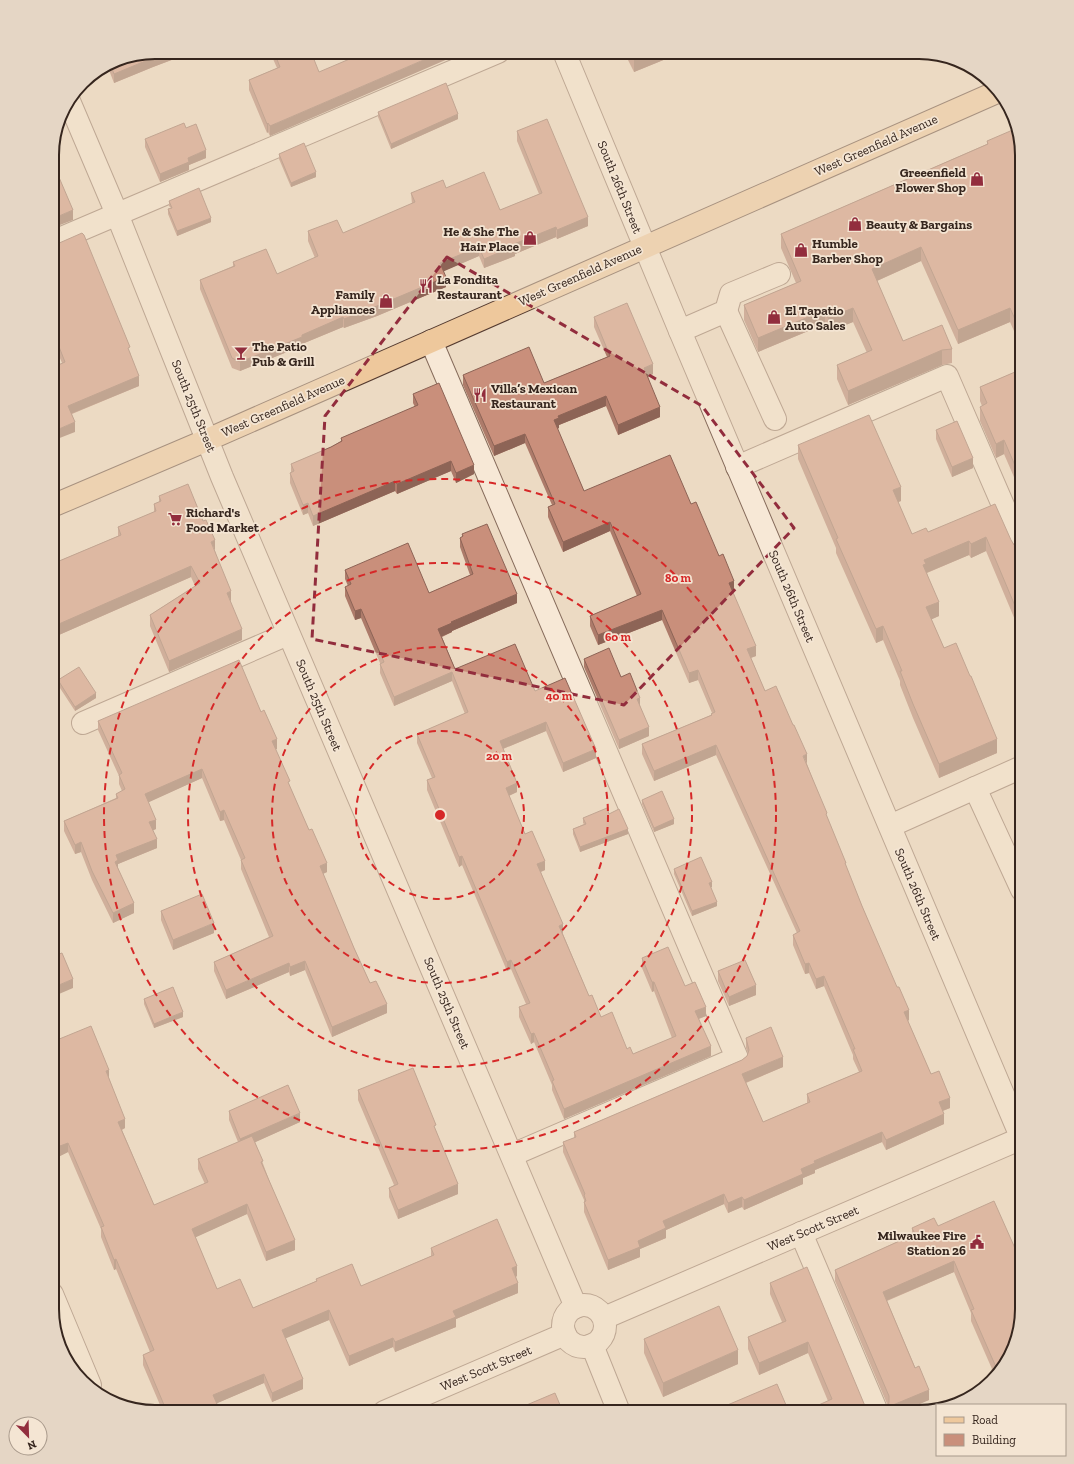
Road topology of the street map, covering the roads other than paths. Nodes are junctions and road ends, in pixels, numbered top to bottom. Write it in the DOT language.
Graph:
graph roads {
  1 [pos="482,59"];
  2 [pos="567,59"];
  3 [pos="993,94"];
  4 [pos="72,107"];
  5 [pos="117,214"];
  6 [pos="59,239"];
  7 [pos="644,246"];
  8 [pos="779,274"];
  9 [pos="726,311"];
  10 [pos="680,331"];
  11 [pos="431,341"];
  12 [pos="775,419"];
  13 [pos="207,440"];
  14 [pos="738,467"];
  15 [pos="59,503"];
  16 [pos="1015,533"];
  17 [pos="288,634"];
  18 [pos="83,723"];
  19 [pos="1015,770"];
  20 [pos="976,788"];
  21 [pos="890,826"];
  22 [pos="1015,874"];
  23 [pos="1015,1121"];
  24 [pos="1015,1141"];
  25 [pos="512,1155"];
  26 [pos="801,1233"];
  27 [pos="576,1307"];
  28 [pos="59,1311"];
  29 [pos="604,1318"];
  30 [pos="565,1334"];
  31 [pos="592,1345"];
  32 [pos="86,1375"];
  33 [pos="400,1405"];
  34 [pos="617,1405"];
  35 [pos="874,1405"];
  1 -- 5 [label="street"];
  2 -- 7 [label="street, South 26th Street"];
  3 -- 7 [label="main road, West Greenfield Avenue"];
  4 -- 5 [label="street, South 25th Street"];
  5 -- 6 [label="street"];
  5 -- 13 [label="street, South 25th Street"];
  7 -- 10 [label="street, South 26th Street"];
  7 -- 11 [label="main road, West Greenfield Avenue"];
  8 -- 9 [label="street"];
  9 -- 10 [label="street"];
  9 -- 12 [label="street"];
  10 -- 14 [label="street, South 26th Street"];
  11 -- 13 [label="main road, West Greenfield Avenue"];
  11 -- 25 [label="street"];
  13 -- 15 [label="main road, West Greenfield Avenue"];
  13 -- 17 [label="street, South 25th Street"];
  14 -- 16 [label="street"];
  14 -- 21 [label="street, South 26th Street"];
  17 -- 18 [label="street"];
  17 -- 25 [label="street, South 25th Street"];
  19 -- 20 [label="street"];
  20 -- 21 [label="street"];
  20 -- 22 [label="street"];
  21 -- 23 [label="street, South 26th Street"];
  24 -- 26 [label="street, West Scott Street"];
  25 -- 27 [label="street, South 25th Street"];
  26 -- 29 [label="street, West Scott Street"];
  26 -- 35 [label="street"];
  27 -- 29 [label="street"];
  27 -- 30 [label="street"];
  28 -- 32 [label="street"];
  29 -- 31 [label="street"];
  30 -- 31 [label="street"];
  30 -- 33 [label="street, West Scott Street"];
  31 -- 34 [label="street"];
}
